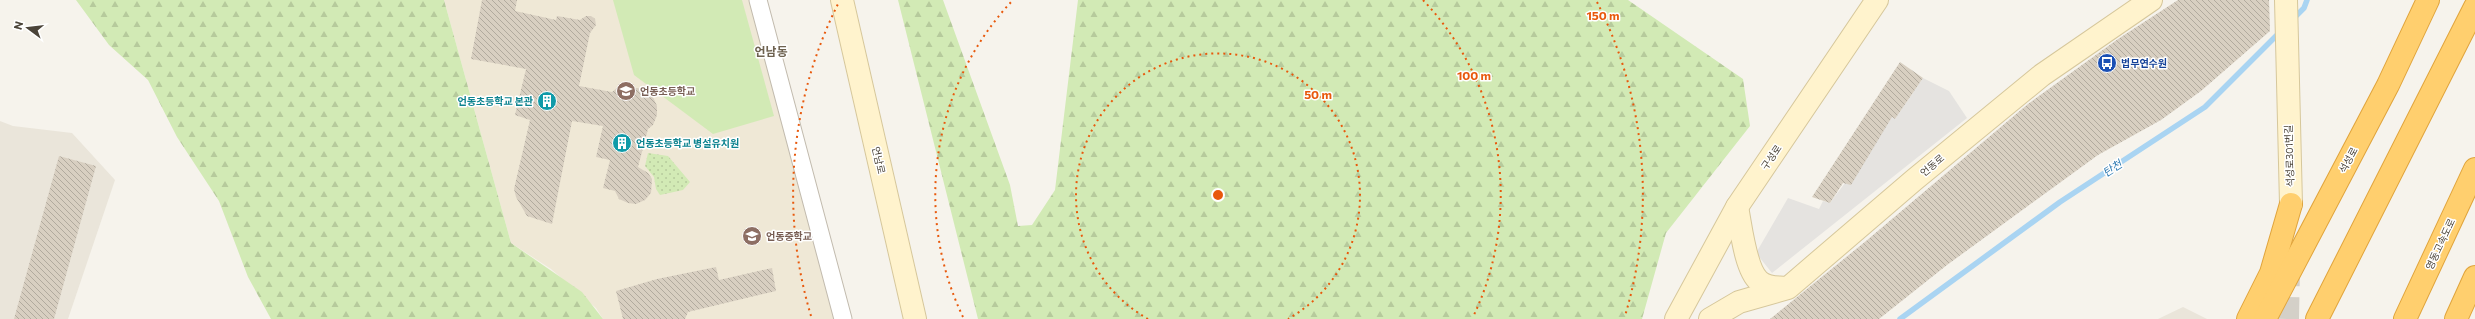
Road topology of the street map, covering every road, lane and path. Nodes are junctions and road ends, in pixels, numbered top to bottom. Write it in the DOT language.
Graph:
graph roads {
  1 [pos="758,0"];
  2 [pos="842,0"];
  3 [pos="1877,0"];
  4 [pos="2151,0"];
  5 [pos="2286,0"];
  6 [pos="2428,0"];
  7 [pos="2472,14"];
  8 [pos="2475,169"];
  9 [pos="2290,204"];
  10 [pos="1737,207"];
  11 [pos="2475,277"];
  12 [pos="1788,288"];
  13 [pos="843,319"];
  14 [pos="915,319"];
  15 [pos="1676,319"];
  16 [pos="1710,319"];
  17 [pos="2248,319"];
  18 [pos="2265,319"];
  19 [pos="2317,319"];
  20 [pos="2405,319"];
  21 [pos="2456,319"];
  1 -- 13 [label="street"];
  2 -- 14 [label="main road, 언남로"];
  3 -- 10 [label="main road, 구성로"];
  4 -- 12 [label="main road, 언동로"];
  5 -- 9 [label="main road, 석성로301번길"];
  6 -- 18 [label="highway, 석성로"];
  7 -- 19 [label="highway"];
  8 -- 20 [label="highway, 영동고속도로"];
  9 -- 17 [label="highway"];
  10 -- 12 [label="main road"];
  10 -- 15 [label="main road, 구성로"];
  11 -- 21 [label="highway"];
  12 -- 16 [label="main road, 언동로"];
}
